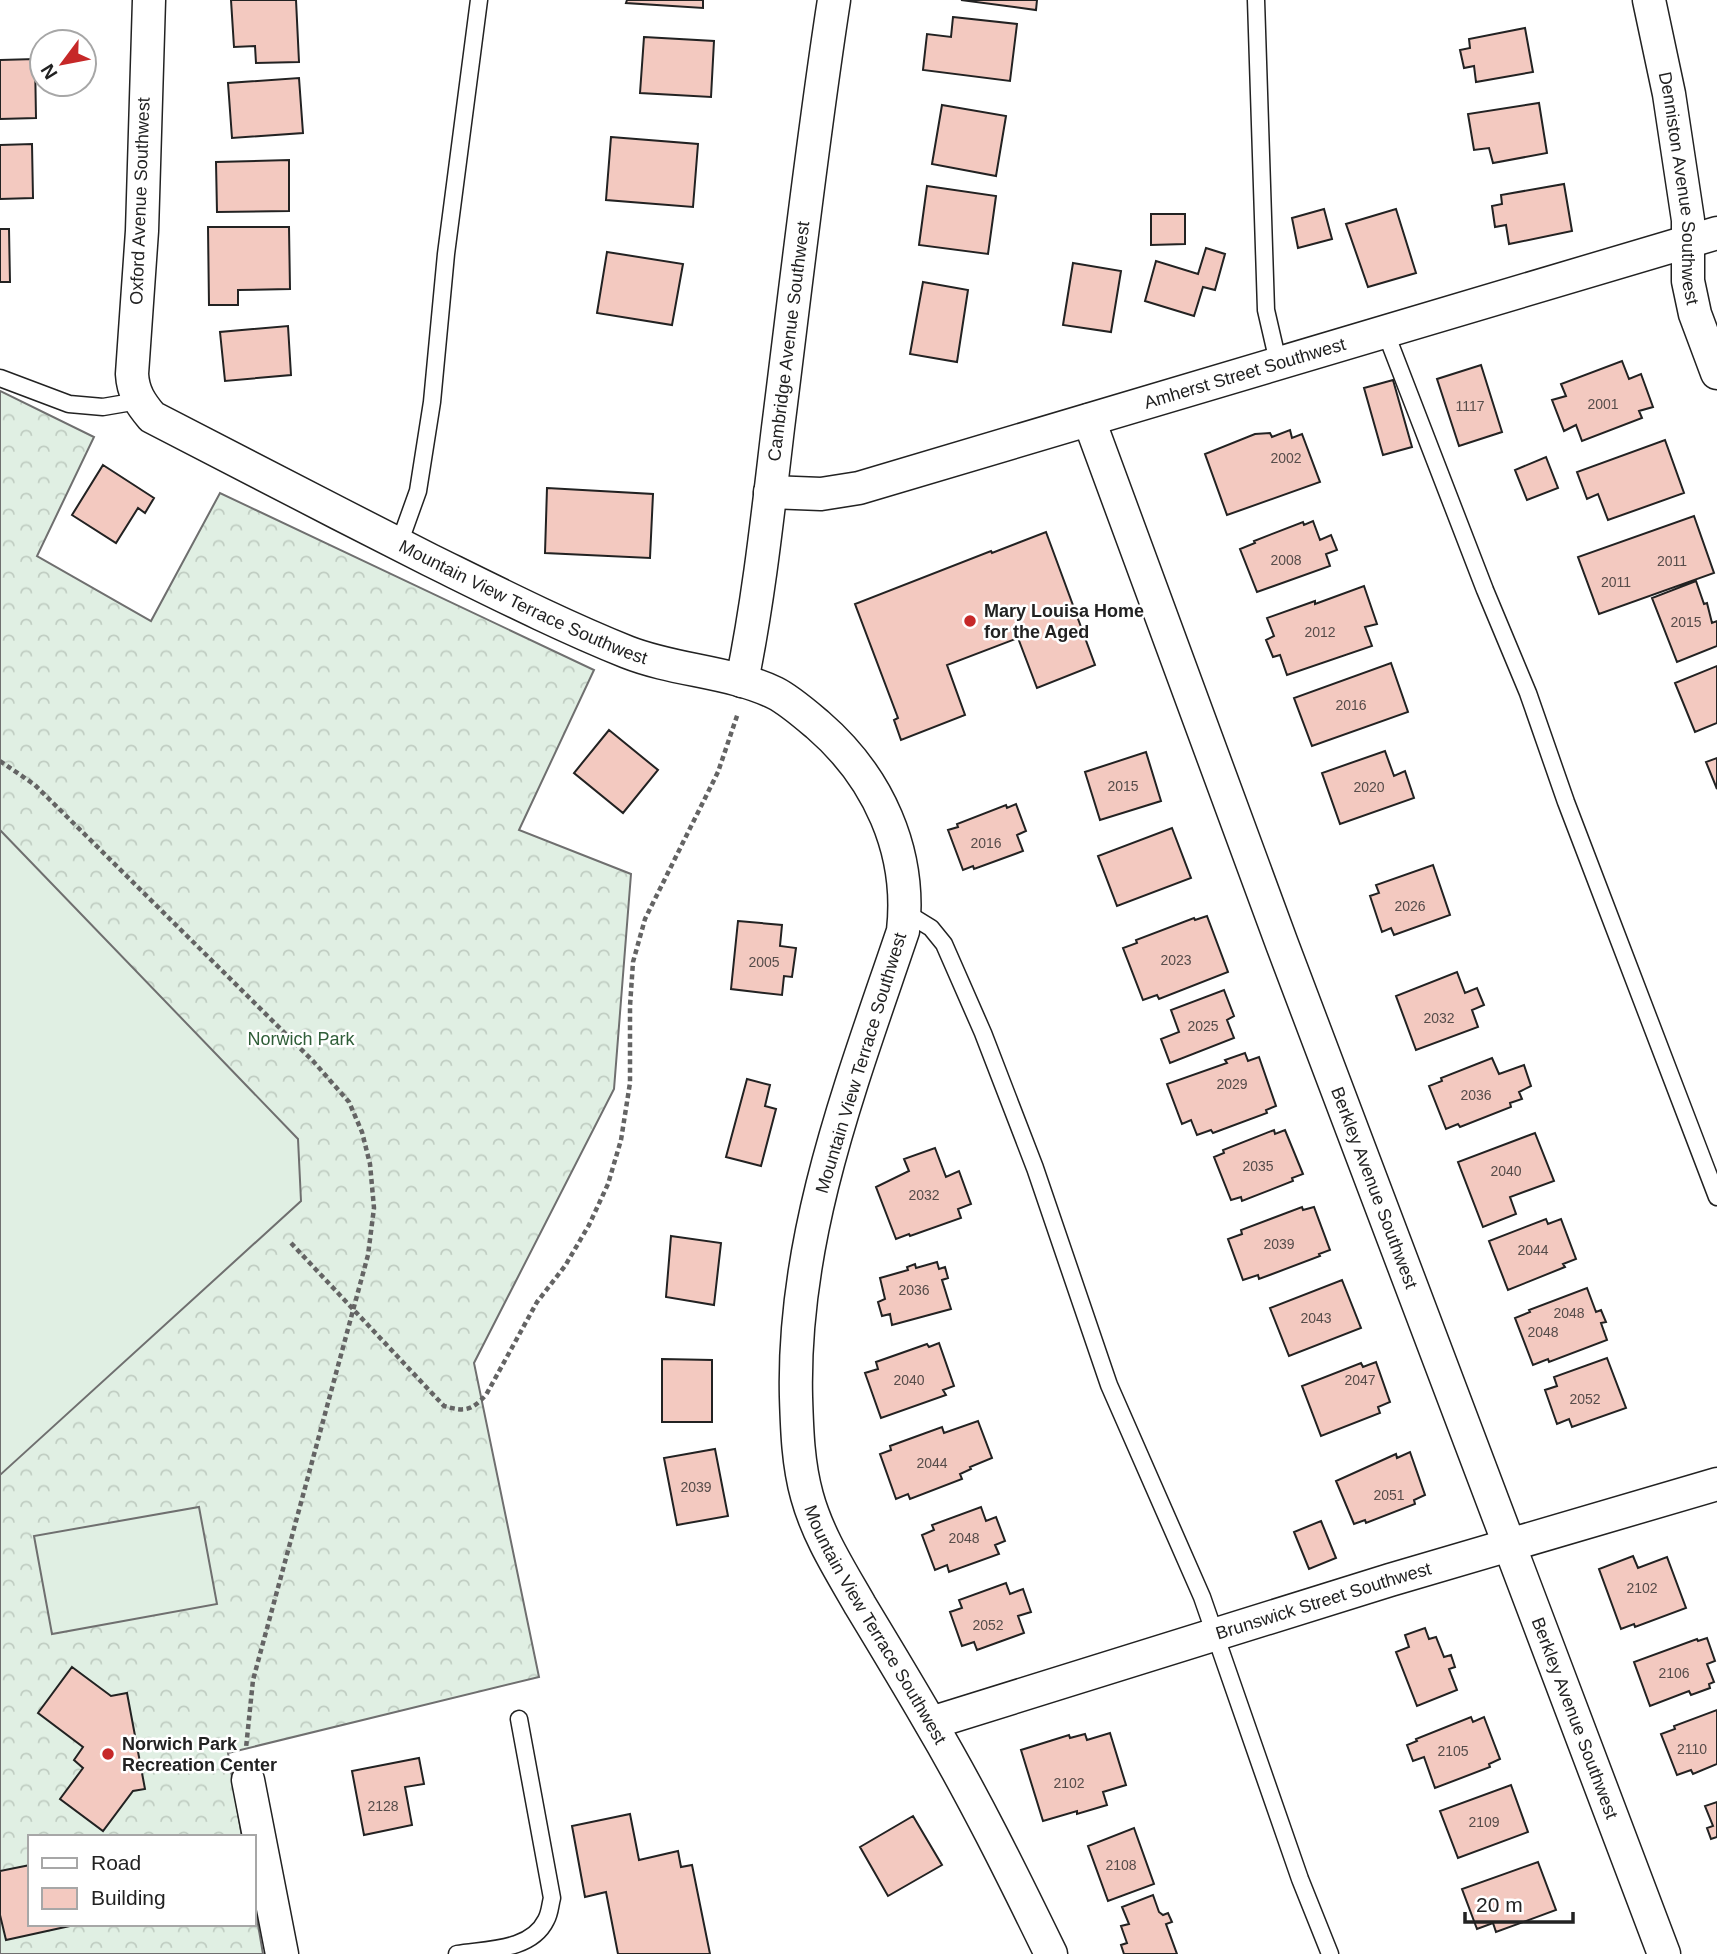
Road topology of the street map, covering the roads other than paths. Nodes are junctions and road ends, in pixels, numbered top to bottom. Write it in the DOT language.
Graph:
graph roads {
  1 [pos="149,0"];
  2 [pos="479,0"];
  3 [pos="834,0"];
  4 [pos="1256,0"];
  5 [pos="1649,0"];
  6 [pos="1702,237"];
  7 [pos="1385,331"];
  8 [pos="1278,362"];
  9 [pos="1717,373"];
  10 [pos="0,378"];
  11 [pos="138,401"];
  12 [pos="1089,420"];
  13 [pos="770,492"];
  14 [pos="399,544"];
  15 [pos="742,681"];
  16 [pos="905,912"];
  17 [pos="1717,1197"];
  18 [pos="1717,1484"];
  19 [pos="1511,1545"];
  20 [pos="1216,1633"];
  21 [pos="519,1719"];
  22 [pos="931,1723"];
  23 [pos="248,1780"];
  24 [pos="282,1954"];
  25 [pos="457,1954"];
  26 [pos="1051,1954"];
  27 [pos="1330,1954"];
  28 [pos="1664,1954"];
  1 -- 11 [label="street, Oxford Avenue Southwest"];
  2 -- 14 [label="lane"];
  3 -- 13 [label="street, Cambridge Avenue Southwest"];
  4 -- 8 [label="lane"];
  5 -- 6 [label="street, Denniston Avenue Southwest"];
  6 -- 7 [label="street, Amherst Street Southwest"];
  6 -- 9 [label="street, Denniston Avenue Southwest"];
  7 -- 8 [label="street, Amherst Street Southwest"];
  7 -- 17 [label="lane"];
  8 -- 12 [label="street, Amherst Street Southwest"];
  10 -- 11 [label="lane"];
  11 -- 14 [label="street, Mountain View Terrace Southwest"];
  12 -- 13 [label="street, Amherst Street Southwest"];
  12 -- 19 [label="street, Berkley Avenue Southwest"];
  13 -- 15 [label="street, Cambridge Avenue Southwest"];
  14 -- 15 [label="street, Mountain View Terrace Southwest"];
  15 -- 16 [label="street, Mountain View Terrace Southwest"];
  16 -- 20 [label="lane"];
  16 -- 22 [label="street, Mountain View Terrace Southwest"];
  18 -- 19 [label="street, Brunswick Street Southwest"];
  19 -- 20 [label="street, Brunswick Street Southwest"];
  19 -- 28 [label="street, Berkley Avenue Southwest"];
  20 -- 22 [label="street, Brunswick Street Southwest"];
  20 -- 27 [label="lane"];
  21 -- 25 [label="lane"];
  22 -- 26 [label="street, Mountain View Terrace Southwest"];
  23 -- 24 [label="street"];
}
